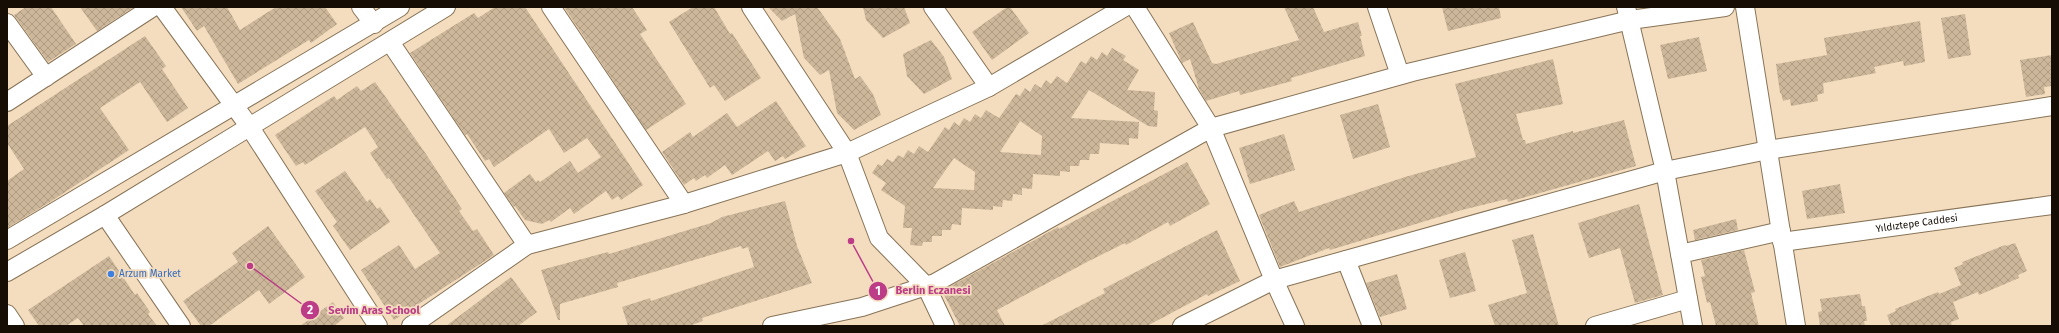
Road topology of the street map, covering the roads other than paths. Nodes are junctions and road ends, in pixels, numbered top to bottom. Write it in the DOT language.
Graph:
graph roads {
  1 [pos="153,7"];
  2 [pos="162,7"];
  3 [pos="361,7"];
  4 [pos="400,7"];
  5 [pos="446,7"];
  6 [pos="551,7"];
  7 [pos="751,7"];
  8 [pos="933,7"];
  9 [pos="1125,7"];
  10 [pos="1135,7"];
  11 [pos="1377,7"];
  12 [pos="1725,7"];
  13 [pos="1745,7"];
  14 [pos="1628,13"];
  15 [pos="7,23"];
  16 [pos="374,24"];
  17 [pos="390,42"];
  18 [pos="1400,75"];
  19 [pos="46,77"];
  20 [pos="989,87"];
  21 [pos="7,102"];
  22 [pos="235,106"];
  23 [pos="2052,106"];
  24 [pos="249,126"];
  25 [pos="1211,128"];
  26 [pos="1768,150"];
  27 [pos="847,153"];
  28 [pos="1666,170"];
  29 [pos="684,204"];
  30 [pos="2052,205"];
  31 [pos="105,215"];
  32 [pos="1781,237"];
  33 [pos="7,240"];
  34 [pos="527,245"];
  35 [pos="1680,254"];
  36 [pos="1346,260"];
  37 [pos="7,272"];
  38 [pos="1274,280"];
  39 [pos="926,286"];
  40 [pos="1688,299"];
  41 [pos="7,314"];
  42 [pos="16,326"];
  43 [pos="181,326"];
  44 [pos="378,326"];
  45 [pos="411,326"];
  46 [pos="772,326"];
  47 [pos="945,326"];
  48 [pos="1182,326"];
  49 [pos="1295,326"];
  50 [pos="1372,326"];
  51 [pos="1595,326"];
  52 [pos="1693,326"];
  53 [pos="1796,326"];
  1 -- 19 [label="street"];
  2 -- 22 [label="street"];
  3 -- 16 [label="street"];
  4 -- 16 [label="street"];
  5 -- 17 [label="street"];
  6 -- 29 [label="street"];
  7 -- 27 [label="street"];
  8 -- 20 [label="street"];
  9 -- 20 [label="street"];
  10 -- 25 [label="street"];
  11 -- 18 [label="street"];
  12 -- 14 [label="street"];
  13 -- 26 [label="street"];
  14 -- 18 [label="street"];
  14 -- 28 [label="street"];
  15 -- 19 [label="street"];
  16 -- 22 [label="street"];
  17 -- 24 [label="street"];
  17 -- 34 [label="street"];
  18 -- 25 [label="street"];
  19 -- 21 [label="street"];
  20 -- 27 [label="street"];
  22 -- 24 [label="street"];
  22 -- 33 [label="street"];
  23 -- 26 [label="street"];
  24 -- 31 [label="street"];
  24 -- 44 [label="street"];
  25 -- 38 [label="street"];
  25 -- 39 [label="street"];
  26 -- 28 [label="street"];
  26 -- 32 [label="street"];
  27 -- 29 [label="street"];
  27 -- 39 [label="street"];
  28 -- 35 [label="street"];
  28 -- 36 [label="street"];
  29 -- 34 [label="street"];
  30 -- 32 [label="street, Yıldıztepe Caddesi"];
  31 -- 37 [label="street"];
  31 -- 43 [label="street"];
  32 -- 35 [label="street, Yıldıztepe Caddesi"];
  32 -- 53 [label="street"];
  34 -- 45 [label="street"];
  35 -- 40 [label="street"];
  36 -- 38 [label="street"];
  36 -- 50 [label="street"];
  38 -- 48 [label="street"];
  38 -- 49 [label="street"];
  39 -- 46 [label="street"];
  39 -- 47 [label="street"];
  40 -- 51 [label="street"];
  40 -- 52 [label="street"];
  41 -- 42 [label="street"];
}
